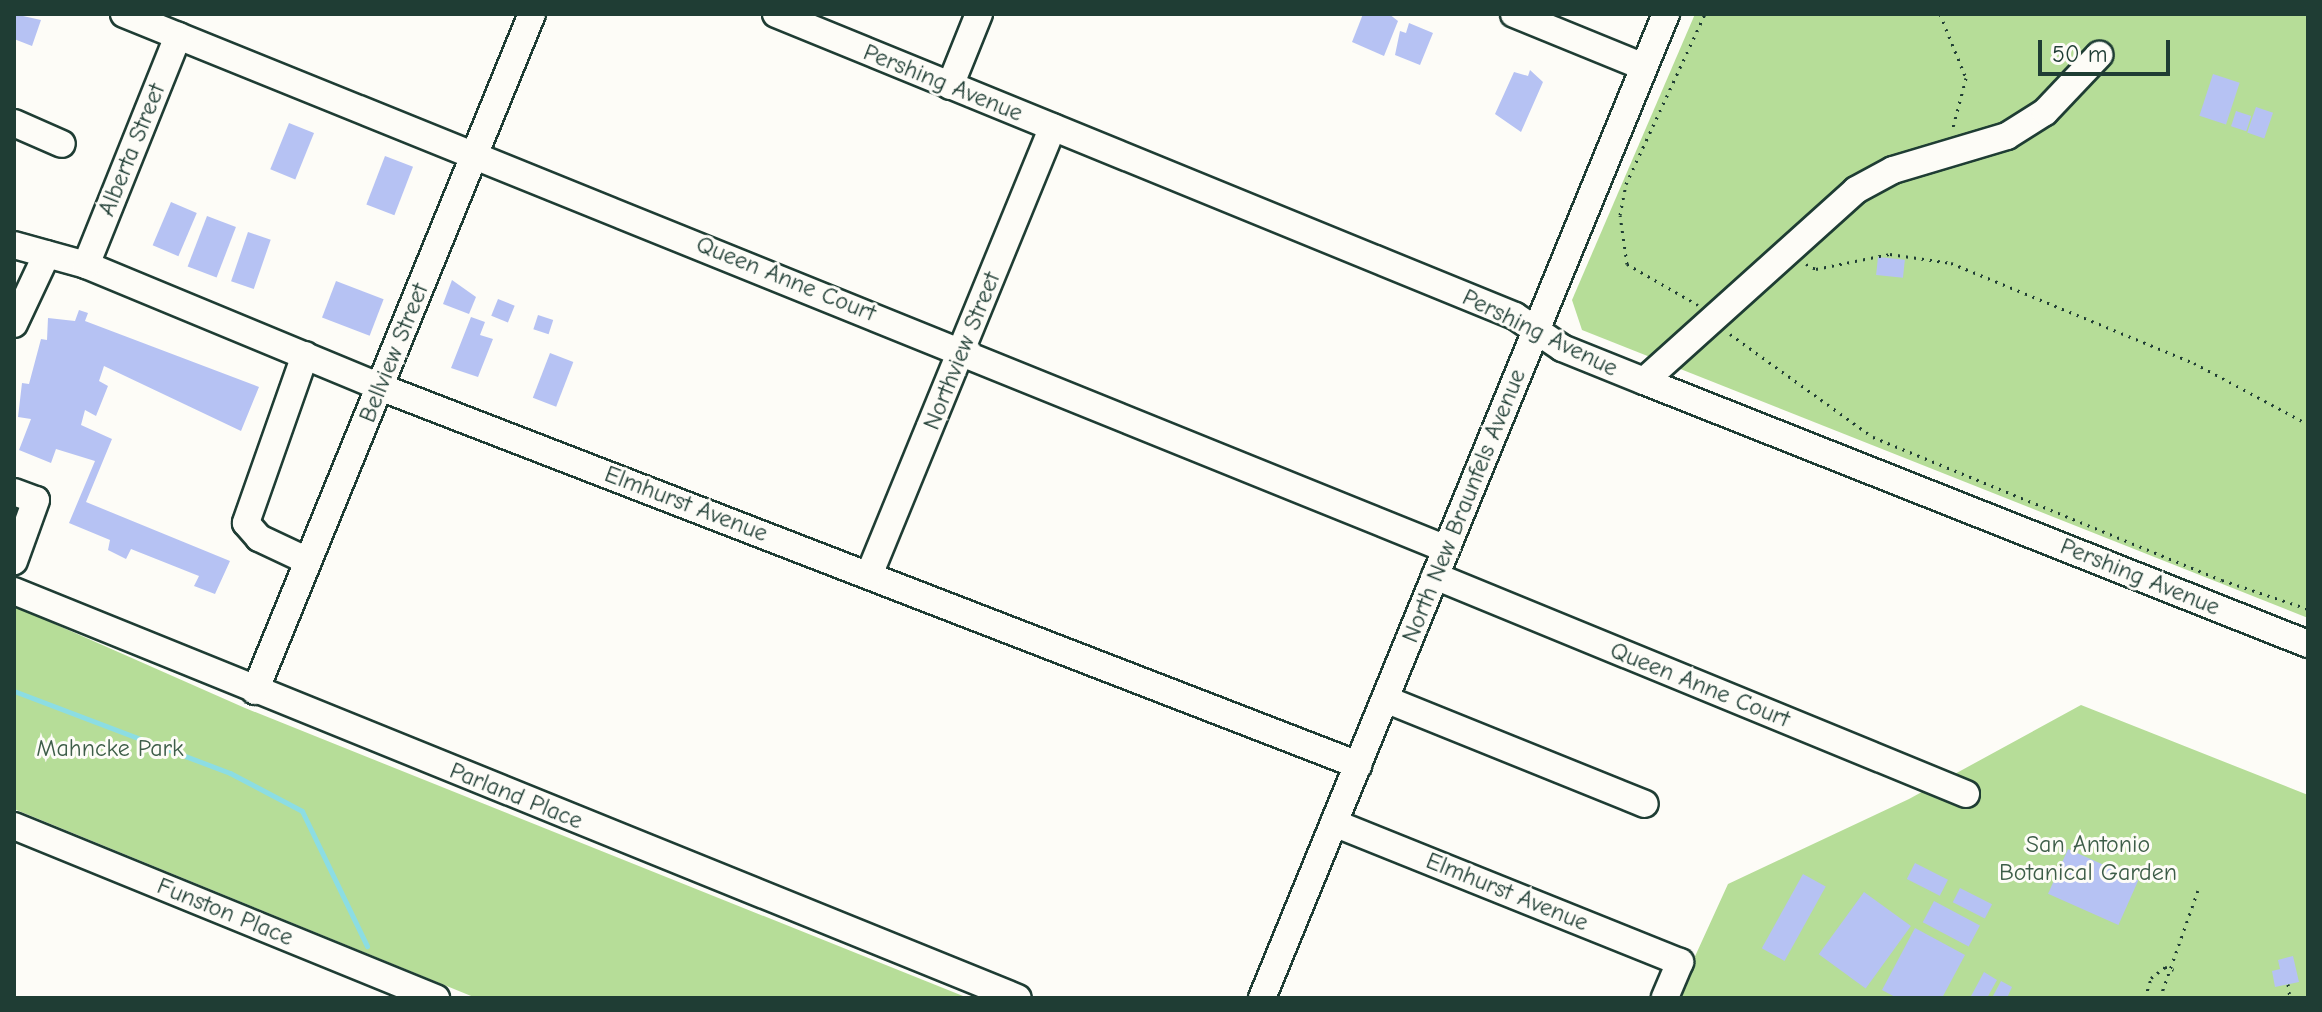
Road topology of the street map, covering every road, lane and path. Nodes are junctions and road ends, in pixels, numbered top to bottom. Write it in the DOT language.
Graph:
graph roads {
  1 [pos="124,14"];
  2 [pos="532,14"];
  3 [pos="776,14"];
  4 [pos="979,14"];
  5 [pos="1514,14"];
  6 [pos="1666,14"];
  7 [pos="1705,14"];
  8 [pos="1940,14"];
  9 [pos="178,36"];
  10 [pos="2099,55"];
  11 [pos="1644,67"];
  12 [pos="950,86"];
  13 [pos="14,123"];
  14 [pos="1053,127"];
  15 [pos="62,144"];
  16 [pos="474,154"];
  17 [pos="1945,155"];
  18 [pos="14,245"];
  19 [pos="47,254"];
  20 [pos="1788,255"];
  21 [pos="86,265"];
  22 [pos="1714,321"];
  23 [pos="14,324"];
  24 [pos="1536,331"];
  25 [pos="963,349"];
  26 [pos="305,355"];
  27 [pos="1644,381"];
  28 [pos="380,387"];
  29 [pos="2308,424"];
  30 [pos="14,492"];
  31 [pos="1446,549"];
  32 [pos="14,561"];
  33 [pos="308,561"];
  34 [pos="869,575"];
  35 [pos="1435,576"];
  36 [pos="16,600"];
  37 [pos="2308,609"];
  38 [pos="2308,644"];
  39 [pos="255,691"];
  40 [pos="1385,699"];
  41 [pos="1358,765"];
  42 [pos="1966,794"];
  43 [pos="1645,804"];
  44 [pos="1334,823"];
  45 [pos="14,826"];
  46 [pos="2198,890"];
  47 [pos="2174,970"];
  48 [pos="2288,984"];
  49 [pos="436,998"];
  50 [pos="1018,998"];
  51 [pos="1262,998"];
  52 [pos="1665,998"];
  53 [pos="2145,998"];
  54 [pos="2160,998"];
  55 [pos="2290,998"];
  1 -- 9 [label="street, Queen Anne Court"];
  2 -- 16 [label="street, Bellview Street"];
  3 -- 12 [label="street, Pershing Avenue"];
  4 -- 12 [label="street"];
  5 -- 11 [label="street"];
  6 -- 11 [label="street, North New Braunfels Avenue"];
  7 -- 22 [label="path"];
  8 -- 17 [label="path"];
  9 -- 16 [label="street, Queen Anne Court"];
  9 -- 21 [label="street, Alberta Street"];
  10 -- 17 [label="street"];
  11 -- 24 [label="street, North New Braunfels Avenue"];
  12 -- 14 [label="street, Pershing Avenue"];
  13 -- 15 [label="street"];
  14 -- 24 [label="street, Pershing Avenue"];
  14 -- 25 [label="street, Northview Street"];
  16 -- 25 [label="street, Queen Anne Court"];
  16 -- 28 [label="street, Bellview Street"];
  17 -- 20 [label="street"];
  18 -- 19 [label="street, Elmhurst Avenue"];
  19 -- 21 [label="street, Elmhurst Avenue"];
  19 -- 23 [label="street"];
  20 -- 22 [label="street"];
  20 -- 29 [label="path"];
  21 -- 26 [label="street, Elmhurst Avenue"];
  22 -- 27 [label="street"];
  22 -- 37 [label="path"];
  24 -- 27 [label="street, Pershing Avenue"];
  24 -- 31 [label="street, North New Braunfels Avenue"];
  25 -- 31 [label="street, Queen Anne Court"];
  25 -- 34 [label="street, Northview Street"];
  26 -- 28 [label="street, Elmhurst Avenue"];
  26 -- 33 [label="street"];
  27 -- 38 [label="street, Pershing Avenue"];
  28 -- 33 [label="street, Bellview Street"];
  28 -- 34 [label="street, Elmhurst Avenue"];
  30 -- 32 [label="street"];
  31 -- 35 [label="street, North New Braunfels Avenue"];
  33 -- 39 [label="street, Bellview Street"];
  34 -- 41 [label="street, Elmhurst Avenue"];
  35 -- 40 [label="street, North New Braunfels Avenue"];
  35 -- 42 [label="street, Queen Anne Court"];
  36 -- 39 [label="street, Parland Place"];
  39 -- 50 [label="street, Parland Place"];
  40 -- 41 [label="street, North New Braunfels Avenue"];
  40 -- 43 [label="street"];
  41 -- 44 [label="street, North New Braunfels Avenue"];
  44 -- 51 [label="street, North New Braunfels Avenue"];
  44 -- 52 [label="street, Elmhurst Avenue"];
  45 -- 49 [label="street, Funston Place"];
  46 -- 47 [label="path"];
  47 -- 53 [label="path"];
  47 -- 54 [label="path"];
  48 -- 55 [label="path"];
}
